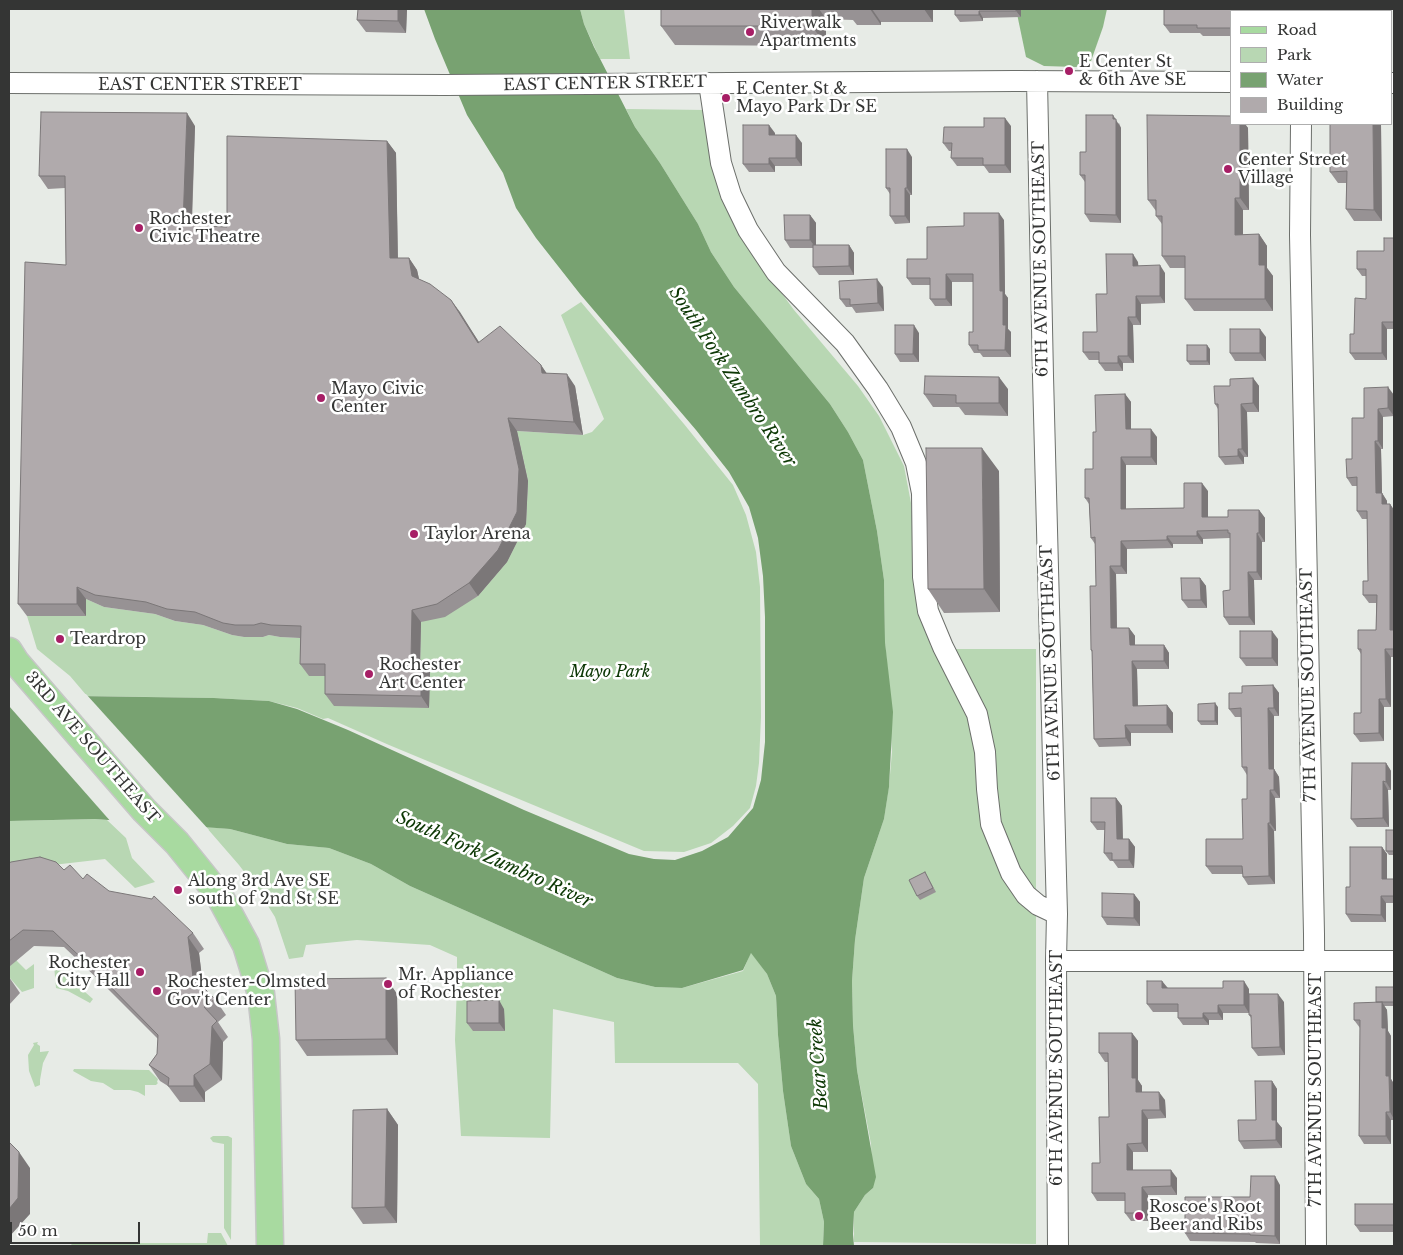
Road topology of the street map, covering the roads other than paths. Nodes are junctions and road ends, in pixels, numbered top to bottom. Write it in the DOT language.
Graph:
graph roads {
  1 [pos="1037,81"];
  2 [pos="1230,82"];
  3 [pos="9,83"];
  4 [pos="709,83"];
  5 [pos="1301,125"];
  6 [pos="12,657"];
  7 [pos="1058,914"];
  8 [pos="1056,961"];
  9 [pos="1315,961"];
  10 [pos="1394,961"];
  11 [pos="270,1246"];
  12 [pos="1058,1246"];
  13 [pos="1316,1246"];
  1 -- 2 [label="street, EAST CENTER STREET"];
  1 -- 4 [label="street, EAST CENTER STREET"];
  1 -- 7 [label="street, 6TH AVENUE SOUTHEAST"];
  3 -- 4 [label="street, EAST CENTER STREET"];
  4 -- 7 [label="street"];
  5 -- 9 [label="street, 7TH AVENUE SOUTHEAST"];
  6 -- 11 [label="main road, 3RD AVE SOUTHEAST"];
  7 -- 8 [label="street, 6TH AVENUE SOUTHEAST"];
  8 -- 9 [label="street"];
  8 -- 12 [label="street, 6TH AVENUE SOUTHEAST"];
  9 -- 10 [label="street"];
  9 -- 13 [label="street, 7TH AVENUE SOUTHEAST"];
}
